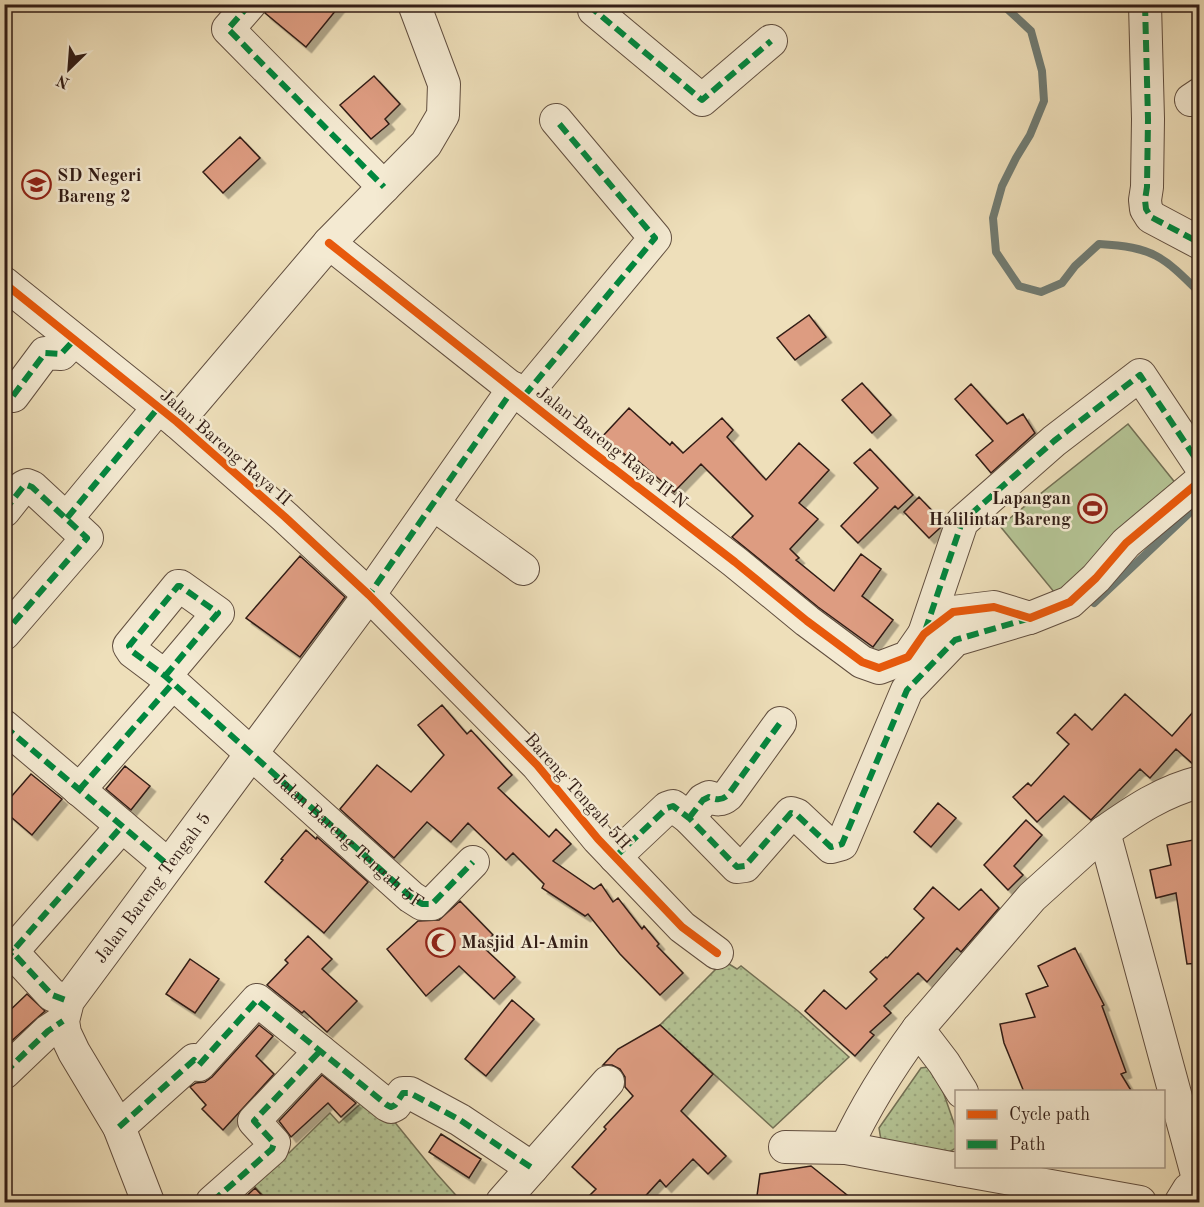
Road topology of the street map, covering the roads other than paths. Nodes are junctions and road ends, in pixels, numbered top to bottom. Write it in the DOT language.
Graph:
graph roads {
  1 [pos="250,4"];
  2 [pos="414,4"];
  3 [pos="599,4"];
  4 [pos="1145,4"];
  5 [pos="771,41"];
  6 [pos="556,120"];
  7 [pos="384,187"];
  8 [pos="329,243"];
  9 [pos="1200,243"];
  10 [pos="4,283"];
  11 [pos="74,340"];
  12 [pos="519,392"];
  13 [pos="13,396"];
  14 [pos="167,415"];
  15 [pos="1200,465"];
  16 [pos="1200,481"];
  17 [pos="433,504"];
  18 [pos="4,511"];
  19 [pos="67,518"];
  20 [pos="523,569"];
  21 [pos="369,595"];
  22 [pos="1030,618"];
  23 [pos="4,634"];
  24 [pos="924,634"];
  25 [pos="169,680"];
  26 [pos="780,723"];
  27 [pos="4,726"];
  28 [pos="252,754"];
  29 [pos="1200,782"];
  30 [pos="79,790"];
  31 [pos="689,818"];
  32 [pos="122,826"];
  33 [pos="1104,832"];
  34 [pos="615,857"];
  35 [pos="473,862"];
  36 [pos="167,864"];
  37 [pos="7,952"];
  38 [pos="717,953"];
  39 [pos="65,1011"];
  40 [pos="918,1029"];
  41 [pos="320,1051"];
  42 [pos="4,1073"];
  43 [pos="608,1082"];
  44 [pos="961,1090"];
  45 [pos="119,1127"];
  46 [pos="784,1147"];
  47 [pos="846,1148"];
  48 [pos="955,1167"];
  49 [pos="532,1168"];
  50 [pos="961,1168"];
  51 [pos="1193,1189"];
  52 [pos="148,1203"];
  53 [pos="212,1203"];
  54 [pos="502,1203"];
  55 [pos="1140,1203"];
  1 -- 7 [label="street"];
  2 -- 7 [label="street"];
  3 -- 5 [label="street"];
  4 -- 9 [label="street"];
  6 -- 12 [label="street, Jalan Bareng Tengah 5"];
  7 -- 8 [label="street"];
  8 -- 12 [label="street, Jalan Bareng Raya II N"];
  8 -- 14 [label="street"];
  10 -- 11 [label="street, Jalan Bareng Raya II"];
  11 -- 13 [label="street"];
  11 -- 14 [label="street, Jalan Bareng Raya II"];
  12 -- 17 [label="street, Jalan Bareng Tengah 5"];
  12 -- 24 [label="street, Jalan Bareng Raya II N"];
  14 -- 19 [label="street"];
  14 -- 21 [label="street, Jalan Bareng Raya II"];
  15 -- 24 [label="street"];
  16 -- 22 [label="street"];
  17 -- 20 [label="street"];
  17 -- 21 [label="street, Jalan Bareng Tengah 5"];
  18 -- 19 [label="street"];
  19 -- 23 [label="street"];
  21 -- 28 [label="street, Jalan Bareng Tengah 5"];
  21 -- 34 [label="street, Bareng Tengah 5H"];
  22 -- 24 [label="street"];
  22 -- 31 [label="street"];
  25 -- 25 [label="street, Jalan Bareng Tengah 5F"];
  25 -- 28 [label="street, Jalan Bareng Tengah 5F"];
  25 -- 30 [label="street"];
  26 -- 31 [label="street"];
  27 -- 30 [label="street"];
  28 -- 35 [label="street, Jalan Bareng Tengah 5F"];
  28 -- 36 [label="street, Jalan Bareng Tengah 5"];
  29 -- 33 [label="street"];
  30 -- 32 [label="street"];
  31 -- 34 [label="street"];
  32 -- 36 [label="street"];
  32 -- 37 [label="street"];
  33 -- 40 [label="street"];
  33 -- 51 [label="street"];
  34 -- 38 [label="street, Bareng Tengah 5H"];
  36 -- 39 [label="street, Jalan Bareng Tengah 5"];
  37 -- 39 [label="street"];
  39 -- 42 [label="street, Jalan Bareng Tengah 5"];
  39 -- 45 [label="street"];
  40 -- 44 [label="street"];
  40 -- 47 [label="street"];
  41 -- 45 [label="street"];
  41 -- 49 [label="street"];
  41 -- 53 [label="street"];
  43 -- 49 [label="street"];
  45 -- 52 [label="street"];
  46 -- 47 [label="street"];
  47 -- 48 [label="street"];
  49 -- 54 [label="street"];
  50 -- 55 [label="street"];
}
